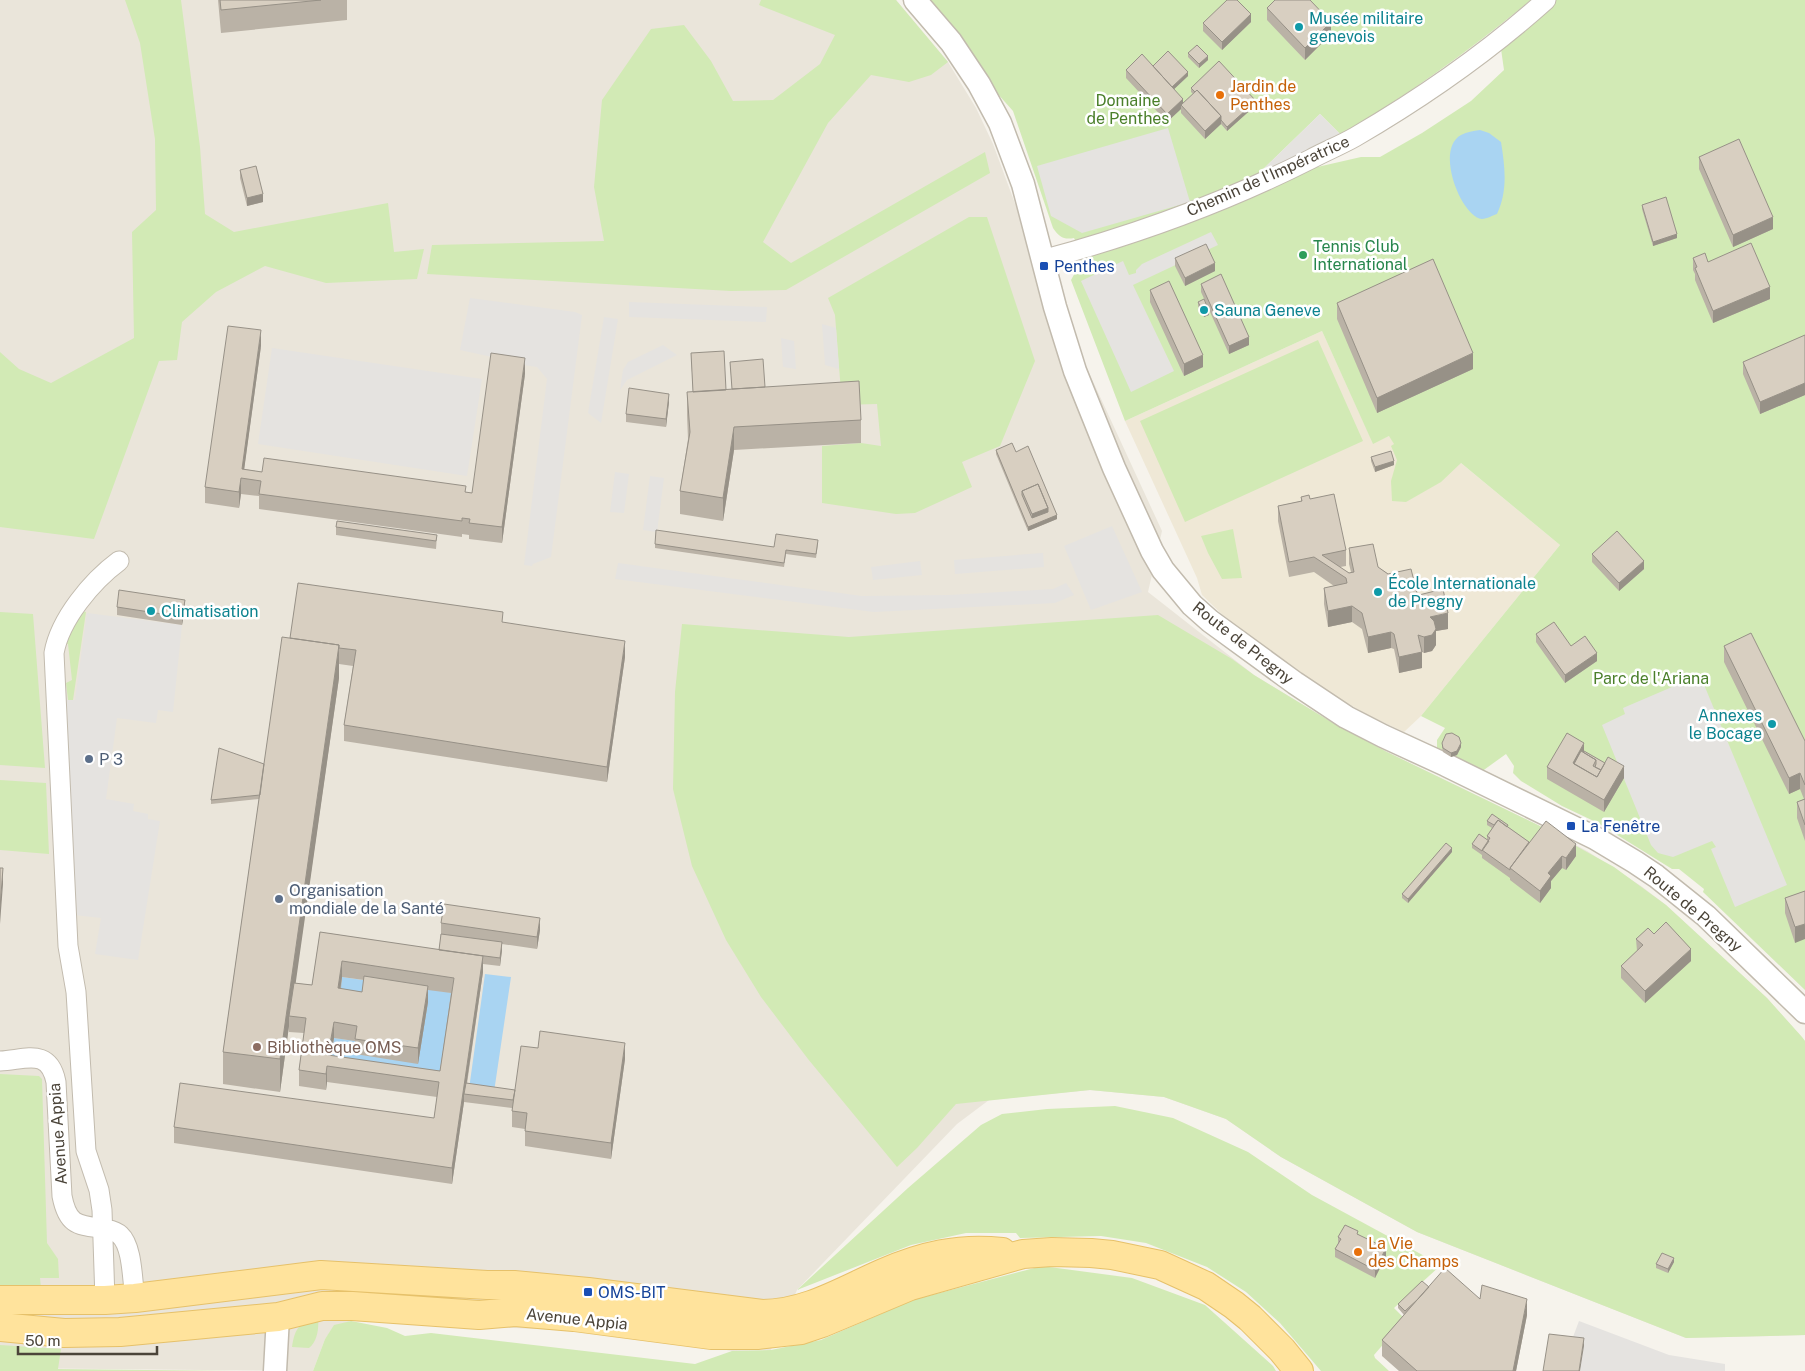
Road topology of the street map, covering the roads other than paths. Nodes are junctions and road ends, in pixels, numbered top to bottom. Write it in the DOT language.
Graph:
graph roads {
  1 [pos="915,0"];
  2 [pos="1546,0"];
  3 [pos="1042,260"];
  4 [pos="119,561"];
  5 [pos="1805,1012"];
  6 [pos="0,1060"];
  7 [pos="103,1229"];
  8 [pos="1023,1254"];
  9 [pos="282,1279"];
  10 [pos="135,1298"];
  11 [pos="0,1300"];
  12 [pos="106,1300"];
  13 [pos="278,1317"];
  14 [pos="0,1327"];
  15 [pos="120,1332"];
  16 [pos="275,1371"];
  17 [pos="1299,1371"];
  1 -- 3 [label="street, Route de Pregny"];
  2 -- 3 [label="street, Chemin de l'Impératrice"];
  3 -- 5 [label="street, Route de Pregny"];
  4 -- 7 [label="street"];
  6 -- 7 [label="street, Avenue Appia"];
  7 -- 10 [label="street, Avenue Appia"];
  7 -- 12 [label="street"];
  8 -- 9 [label="main road, Avenue Appia"];
  8 -- 13 [label="main road, Avenue Appia"];
  8 -- 17 [label="main road, Avenue Appia"];
  9 -- 10 [label="main road, Avenue Appia"];
  9 -- 13 [label="main road"];
  10 -- 12 [label="main road, Avenue Appia"];
  10 -- 15 [label="main road"];
  11 -- 12 [label="main road, Avenue Appia"];
  12 -- 15 [label="main road"];
  13 -- 15 [label="main road, Avenue Appia"];
  13 -- 16 [label="street"];
  14 -- 15 [label="main road, Avenue Appia"];
}
